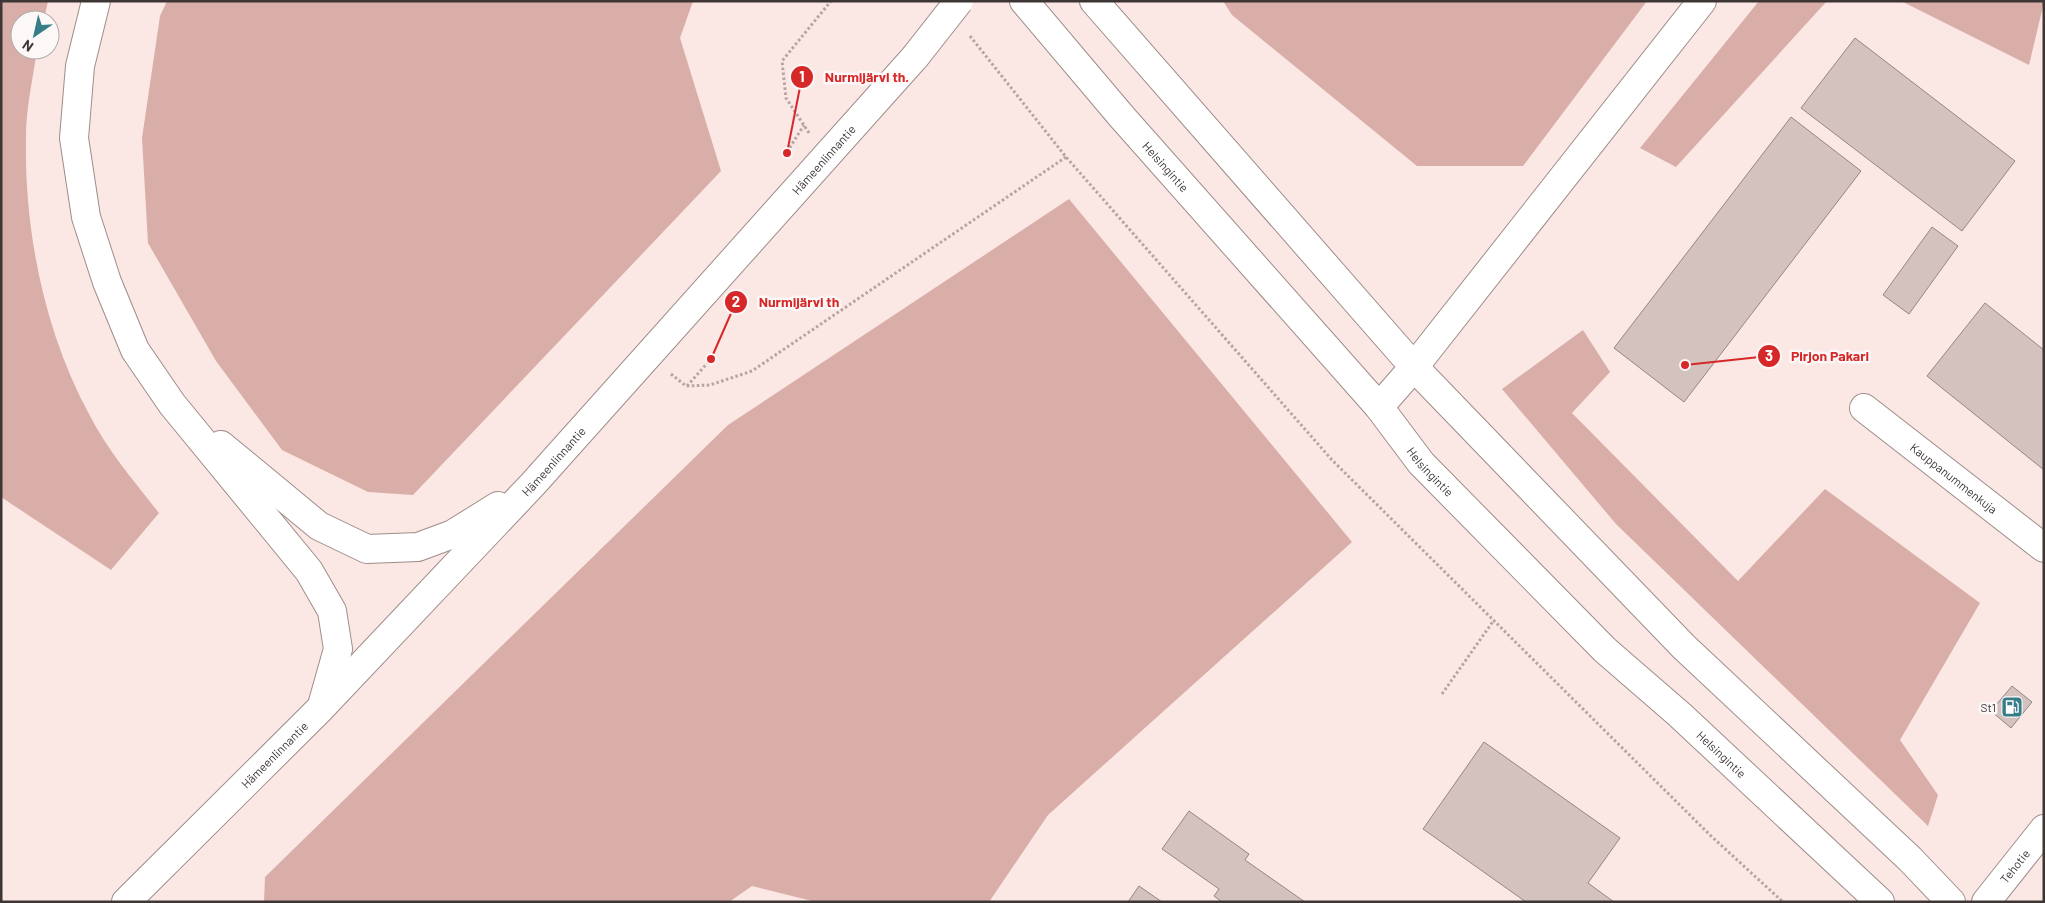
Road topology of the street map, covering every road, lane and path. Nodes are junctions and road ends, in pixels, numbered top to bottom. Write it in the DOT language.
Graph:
graph roads {
  1 [pos="96,1"];
  2 [pos="831,1"];
  3 [pos="959,1"];
  4 [pos="1024,1"];
  5 [pos="1094,1"];
  6 [pos="1702,1"];
  7 [pos="967,32"];
  8 [pos="804,125"];
  9 [pos="787,153"];
  10 [pos="826,157"];
  11 [pos="1066,157"];
  12 [pos="647,356"];
  13 [pos="711,359"];
  14 [pos="1414,367"];
  15 [pos="686,386"];
  16 [pos="172,404"];
  17 [pos="1379,407"];
  18 [pos="1864,408"];
  19 [pos="533,484"];
  20 [pos="2044,548"];
  21 [pos="1494,620"];
  22 [pos="1442,694"];
  23 [pos="321,708"];
  24 [pos="2044,828"];
  25 [pos="126,902"];
  26 [pos="1783,902"];
  27 [pos="1880,902"];
  28 [pos="1951,902"];
  29 [pos="1986,902"];
  1 -- 16 [label="main road"];
  2 -- 8 [label="path"];
  3 -- 10 [label="main road, Hämeenlinnantie, bridge"];
  4 -- 17 [label="main road, Helsingintie"];
  5 -- 14 [label="main road"];
  6 -- 14 [label="main road"];
  7 -- 11 [label="path"];
  8 -- 9 [label="path"];
  8 -- 10 [label="path"];
  10 -- 12 [label="main road, Hämeenlinnantie"];
  11 -- 15 [label="path"];
  11 -- 21 [label="path"];
  12 -- 15 [label="path"];
  12 -- 19 [label="main road, Hämeenlinnantie"];
  13 -- 15 [label="path"];
  14 -- 17 [label="main road"];
  14 -- 28 [label="main road"];
  16 -- 19 [label="main road"];
  16 -- 23 [label="main road"];
  17 -- 27 [label="main road, Helsingintie"];
  18 -- 20 [label="main road, Kauppanummenkuja"];
  19 -- 23 [label="main road, Hämeenlinnantie"];
  21 -- 22 [label="path"];
  21 -- 26 [label="path"];
  23 -- 25 [label="main road, Hämeenlinnantie"];
  24 -- 29 [label="main road, Tehotie"];
}
